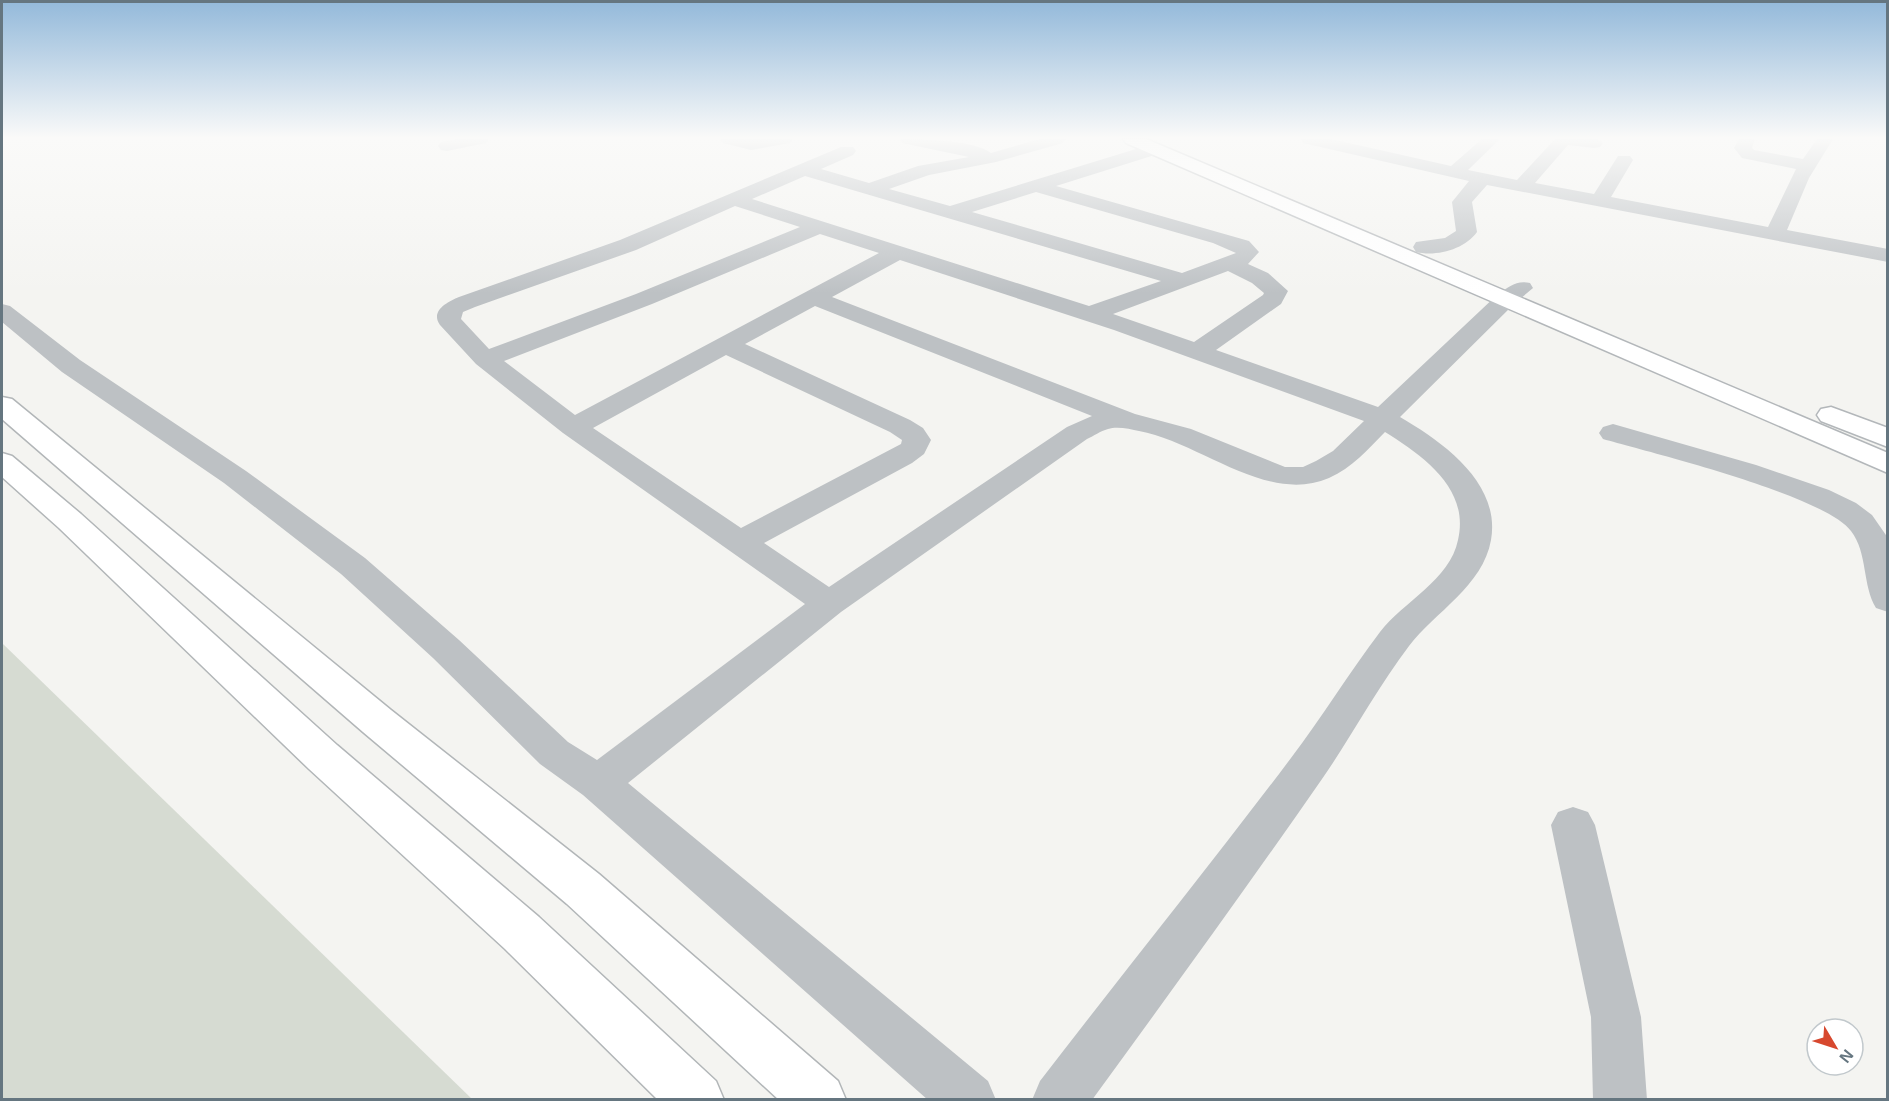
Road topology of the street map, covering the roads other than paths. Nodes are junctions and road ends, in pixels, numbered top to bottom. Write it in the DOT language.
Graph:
graph roads {
  1 [pos="758,190"];
  2 [pos="874,190"];
  3 [pos="1026,190"];
  4 [pos="1050,190"];
  5 [pos="1269,190"];
  6 [pos="1277,190"];
  7 [pos="1470,190"];
  8 [pos="1544,190"];
  9 [pos="1605,190"];
  10 [pos="1795,190"];
  11 [pos="736,200"];
  12 [pos="1599,201"];
  13 [pos="949,213"];
  14 [pos="818,227"];
  15 [pos="1775,234"];
  16 [pos="1424,248"];
  17 [pos="898,252"];
  18 [pos="1887,256"];
  19 [pos="1230,263"];
  20 [pos="1183,280"];
  21 [pos="1514,293"];
  22 [pos="815,298"];
  23 [pos="2,310"];
  24 [pos="1091,314"];
  25 [pos="726,345"];
  26 [pos="1197,351"];
  27 [pos="485,359"];
  28 [pos="2,405"];
  29 [pos="1382,418"];
  30 [pos="1132,422"];
  31 [pos="573,427"];
  32 [pos="1613,433"];
  33 [pos="1887,439"];
  34 [pos="2,462"];
  35 [pos="1887,464"];
  36 [pos="740,542"];
  37 [pos="1887,600"];
  38 [pos="829,604"];
  39 [pos="598,783"];
  40 [pos="1573,825"];
  41 [pos="698,1100"];
  42 [pos="819,1100"];
  43 [pos="969,1100"];
  44 [pos="1059,1100"];
  45 [pos="1620,1100"];
  1 -- 11 [label="street"];
  2 -- 13 [label="street"];
  3 -- 13 [label="street"];
  4 -- 19 [label="street"];
  5 -- 21 [label="main road"];
  6 -- 16 [label="main road"];
  7 -- 16 [label="street"];
  8 -- 12 [label="street"];
  9 -- 12 [label="street"];
  10 -- 15 [label="street"];
  11 -- 14 [label="street"];
  11 -- 27 [label="street"];
  12 -- 15 [label="street"];
  13 -- 20 [label="street"];
  14 -- 17 [label="street"];
  14 -- 27 [label="street"];
  15 -- 18 [label="street"];
  16 -- 21 [label="main road"];
  17 -- 22 [label="street"];
  17 -- 24 [label="street"];
  19 -- 20 [label="street"];
  19 -- 26 [label="street"];
  20 -- 24 [label="street"];
  21 -- 29 [label="street"];
  21 -- 33 [label="main road"];
  21 -- 35 [label="main road"];
  22 -- 25 [label="street"];
  22 -- 30 [label="street"];
  23 -- 39 [label="street"];
  24 -- 26 [label="street"];
  25 -- 31 [label="street"];
  25 -- 36 [label="street"];
  26 -- 29 [label="street"];
  27 -- 31 [label="street"];
  28 -- 42 [label="main road"];
  29 -- 30 [label="street"];
  29 -- 44 [label="street"];
  30 -- 38 [label="street"];
  31 -- 36 [label="street"];
  32 -- 37 [label="street"];
  34 -- 41 [label="main road"];
  36 -- 38 [label="street"];
  38 -- 39 [label="street"];
  39 -- 43 [label="street"];
  40 -- 45 [label="street"];
}
